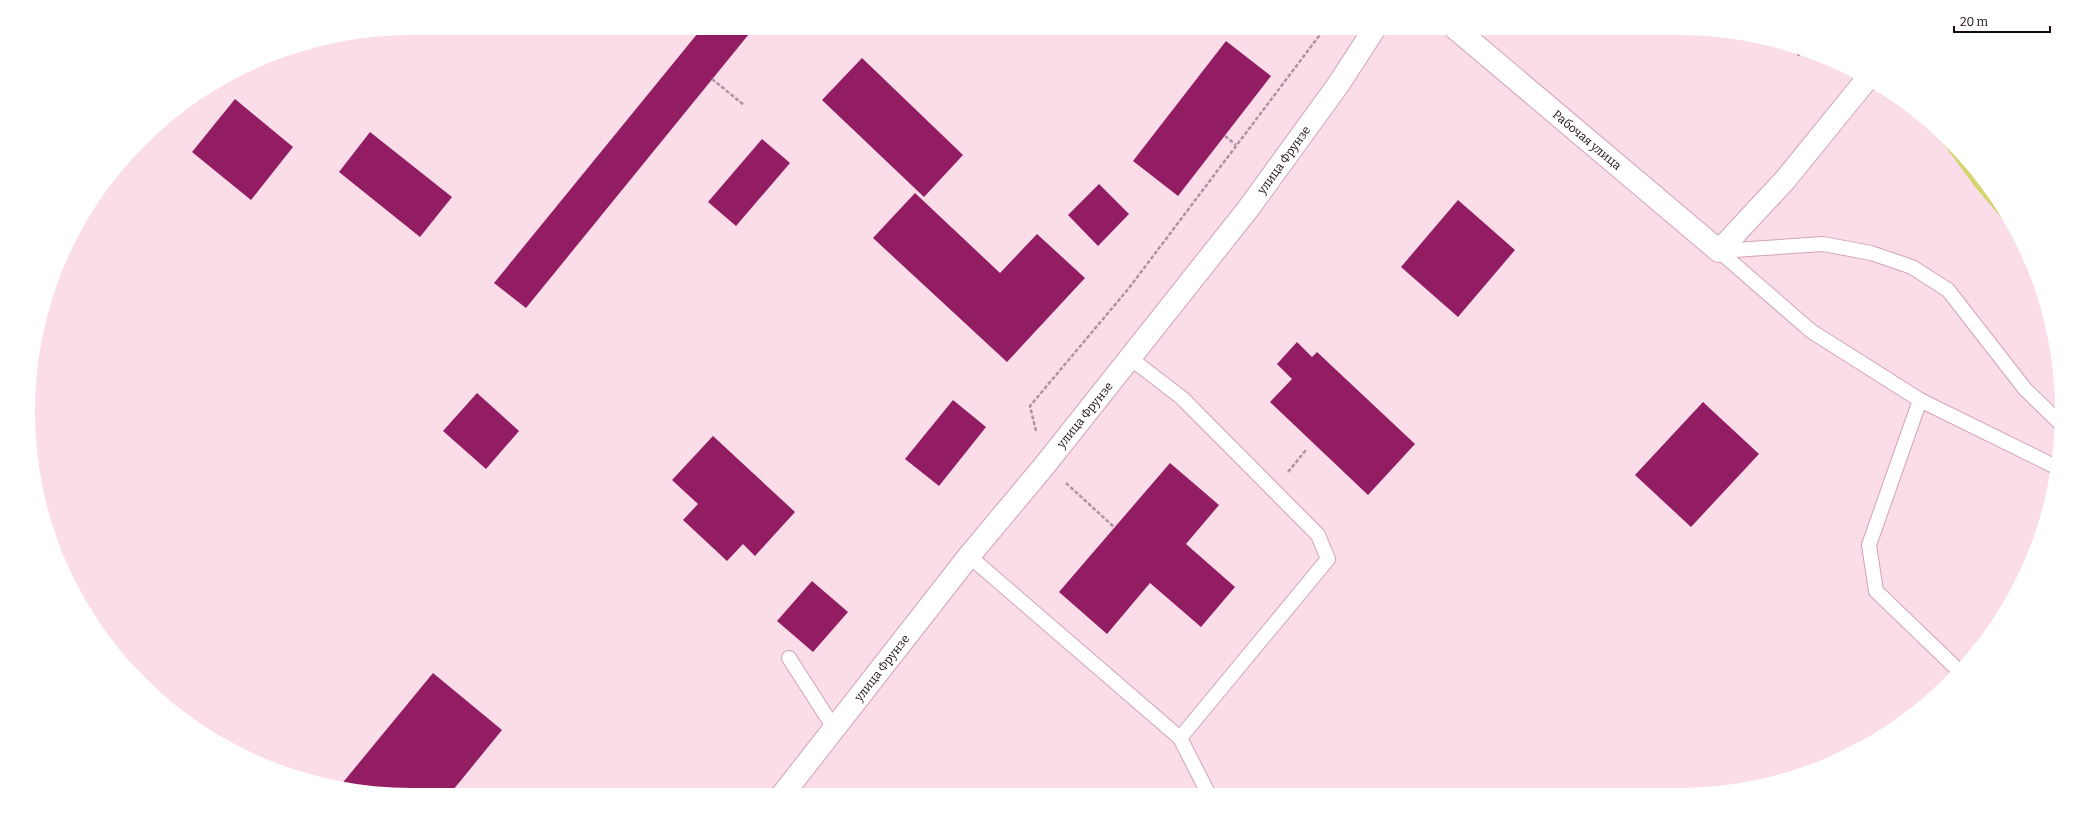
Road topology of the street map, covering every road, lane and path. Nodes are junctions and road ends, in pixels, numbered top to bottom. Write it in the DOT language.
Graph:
graph roads {
  1 [pos="1320,35"];
  2 [pos="1370,35"];
  3 [pos="1463,35"];
  4 [pos="712,79"];
  5 [pos="1864,83"];
  6 [pos="744,106"];
  7 [pos="1225,136"];
  8 [pos="1236,145"];
  9 [pos="1719,251"];
  10 [pos="1130,358"];
  11 [pos="1920,400"];
  12 [pos="2055,418"];
  13 [pos="1045,464"];
  14 [pos="2051,465"];
  15 [pos="1114,527"];
  16 [pos="969,556"];
  17 [pos="789,658"];
  18 [pos="1955,667"];
  19 [pos="834,728"];
  20 [pos="1180,738"];
  21 [pos="788,788"];
  22 [pos="1205,788"];
  1 -- 8 [label="path"];
  2 -- 10 [label="street, улица Фрунзе"];
  3 -- 9 [label="street, Рабочая улица"];
  4 -- 6 [label="path"];
  5 -- 9 [label="street"];
  7 -- 8 [label="path"];
  8 -- 13 [label="path"];
  9 -- 11 [label="lane"];
  9 -- 12 [label="lane"];
  10 -- 13 [label="street, улица Фрунзе"];
  10 -- 20 [label="lane"];
  11 -- 14 [label="lane"];
  11 -- 18 [label="lane"];
  13 -- 15 [label="path"];
  13 -- 16 [label="street, улица Фрунзе"];
  16 -- 19 [label="street, улица Фрунзе"];
  16 -- 20 [label="lane"];
  17 -- 19 [label="lane"];
  19 -- 21 [label="street, улица Фрунзе"];
  20 -- 22 [label="lane"];
}
